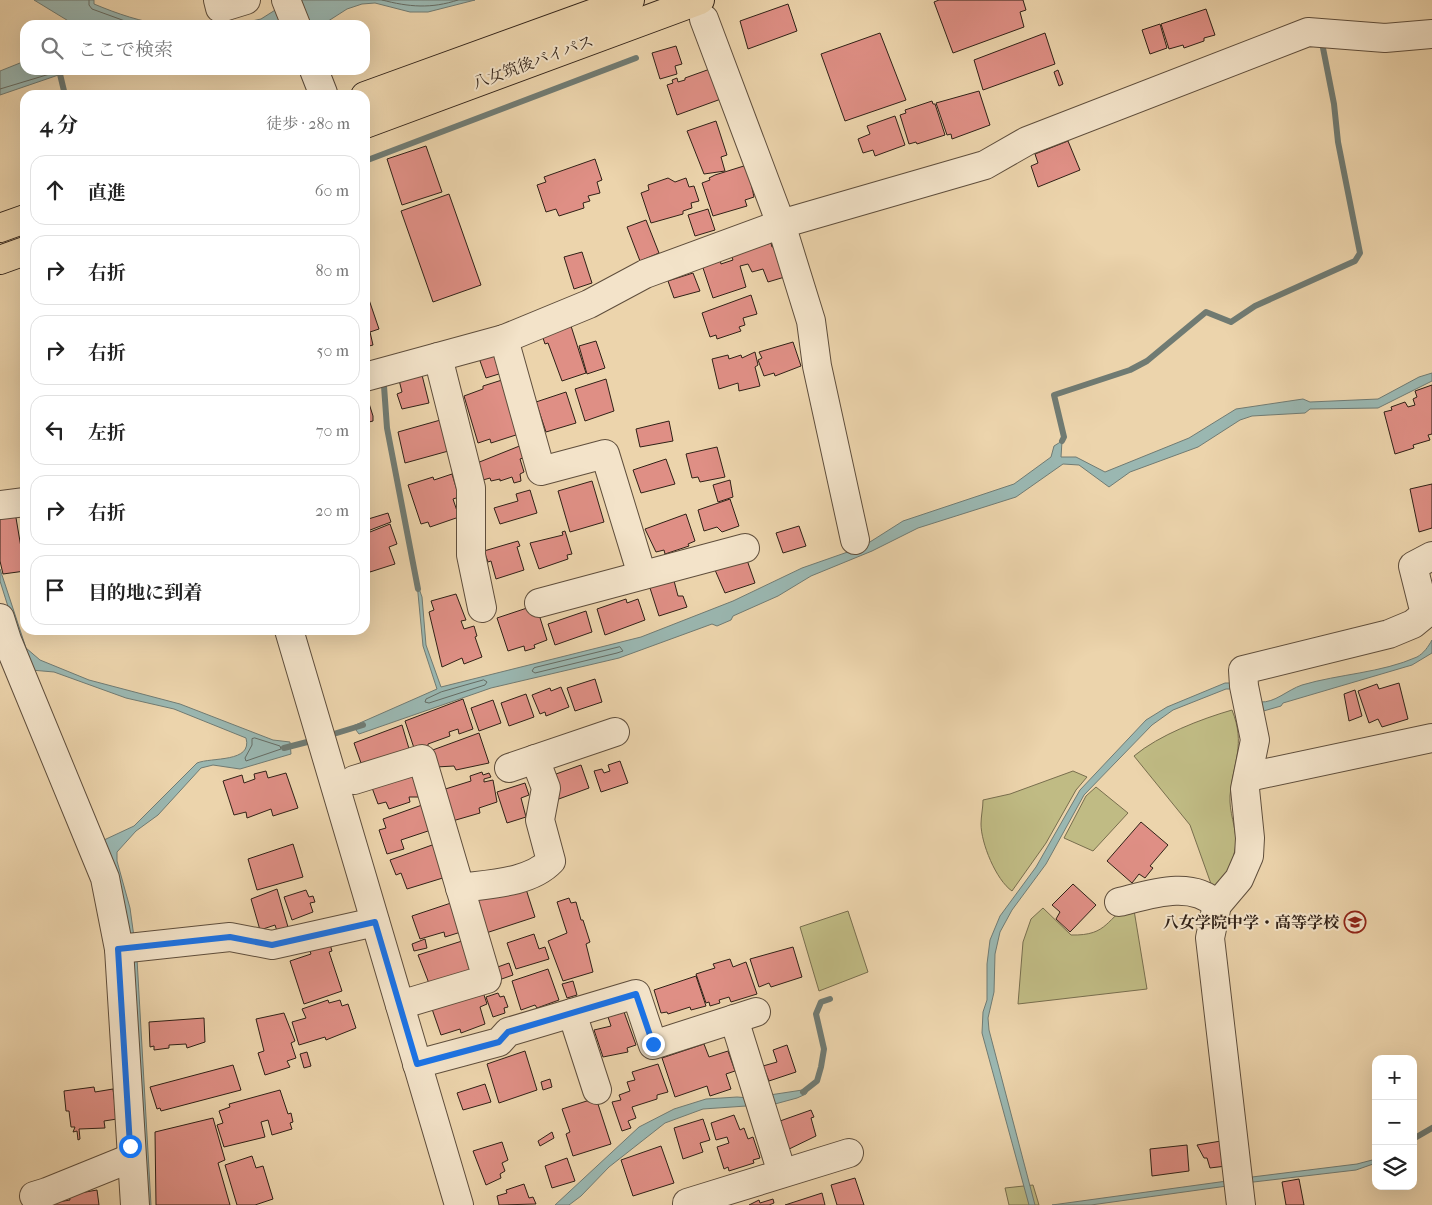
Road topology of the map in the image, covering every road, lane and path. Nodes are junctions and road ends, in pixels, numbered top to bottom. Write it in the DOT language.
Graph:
graph roads {
  1 [pos="218,0"];
  2 [pos="246,0"];
  3 [pos="286,0"];
  4 [pos="630,0"];
  5 [pos="702,10"];
  6 [pos="294,20"];
  7 [pos="1432,34"];
  8 [pos="370,94"];
  9 [pos="370,122"];
  10 [pos="20,221"];
  11 [pos="781,224"];
  12 [pos="0,228"];
  13 [pos="20,253"];
  14 [pos="0,260"];
  15 [pos="504,339"];
  16 [pos="438,357"];
  17 [pos="370,376"];
  18 [pos="20,503"];
  19 [pos="0,505"];
  20 [pos="855,540"];
  21 [pos="745,548"];
  22 [pos="1432,556"];
  23 [pos="642,575"];
  24 [pos="539,603"];
  25 [pos="482,608"];
  26 [pos="0,618"];
  27 [pos="290,635"];
  28 [pos="615,732"];
  29 [pos="1432,738"];
  30 [pos="535,759"];
  31 [pos="509,768"];
  32 [pos="1248,777"];
  33 [pos="354,780"];
  34 [pos="460,888"];
  35 [pos="1119,902"];
  36 [pos="1217,905"];
  37 [pos="375,922"];
  38 [pos="118,949"];
  39 [pos="400,1005"];
  40 [pos="572,1013"];
  41 [pos="417,1064"];
  42 [pos="597,1090"];
  43 [pos="137,1140"];
  44 [pos="849,1153"];
  45 [pos="782,1173"];
  46 [pos="34,1196"];
  47 [pos="135,1205"];
  48 [pos="459,1205"];
  49 [pos="687,1205"];
  50 [pos="1241,1205"];
  1 -- 2 [label="street"];
  3 -- 6 [label="street"];
  4 -- 8 [label="highway, 八女筑後バイパス"];
  5 -- 9 [label="highway, 八女筑後バイパス"];
  5 -- 11 [label="street"];
  7 -- 11 [label="street"];
  10 -- 12 [label="highway"];
  11 -- 15 [label="street"];
  11 -- 20 [label="street"];
  13 -- 14 [label="highway"];
  15 -- 16 [label="street"];
  15 -- 23 [label="street"];
  16 -- 17 [label="street"];
  16 -- 25 [label="street"];
  18 -- 19 [label="street"];
  21 -- 23 [label="street"];
  22 -- 32 [label="street"];
  23 -- 24 [label="street"];
  26 -- 38 [label="street"];
  27 -- 37 [label="street"];
  28 -- 30 [label="street"];
  29 -- 32 [label="street"];
  30 -- 31 [label="street"];
  30 -- 34 [label="street"];
  32 -- 36 [label="street"];
  33 -- 34 [label="street"];
  34 -- 39 [label="street"];
  35 -- 36 [label="street"];
  36 -- 50 [label="street"];
  37 -- 38 [label="street"];
  37 -- 39 [label="street"];
  38 -- 43 [label="street"];
  39 -- 41 [label="street"];
  40 -- 41 [label="street"];
  40 -- 42 [label="street"];
  40 -- 45 [label="street"];
  41 -- 48 [label="street"];
  43 -- 46 [label="street"];
  43 -- 47 [label="street"];
  44 -- 45 [label="street"];
  45 -- 49 [label="street"];
}
